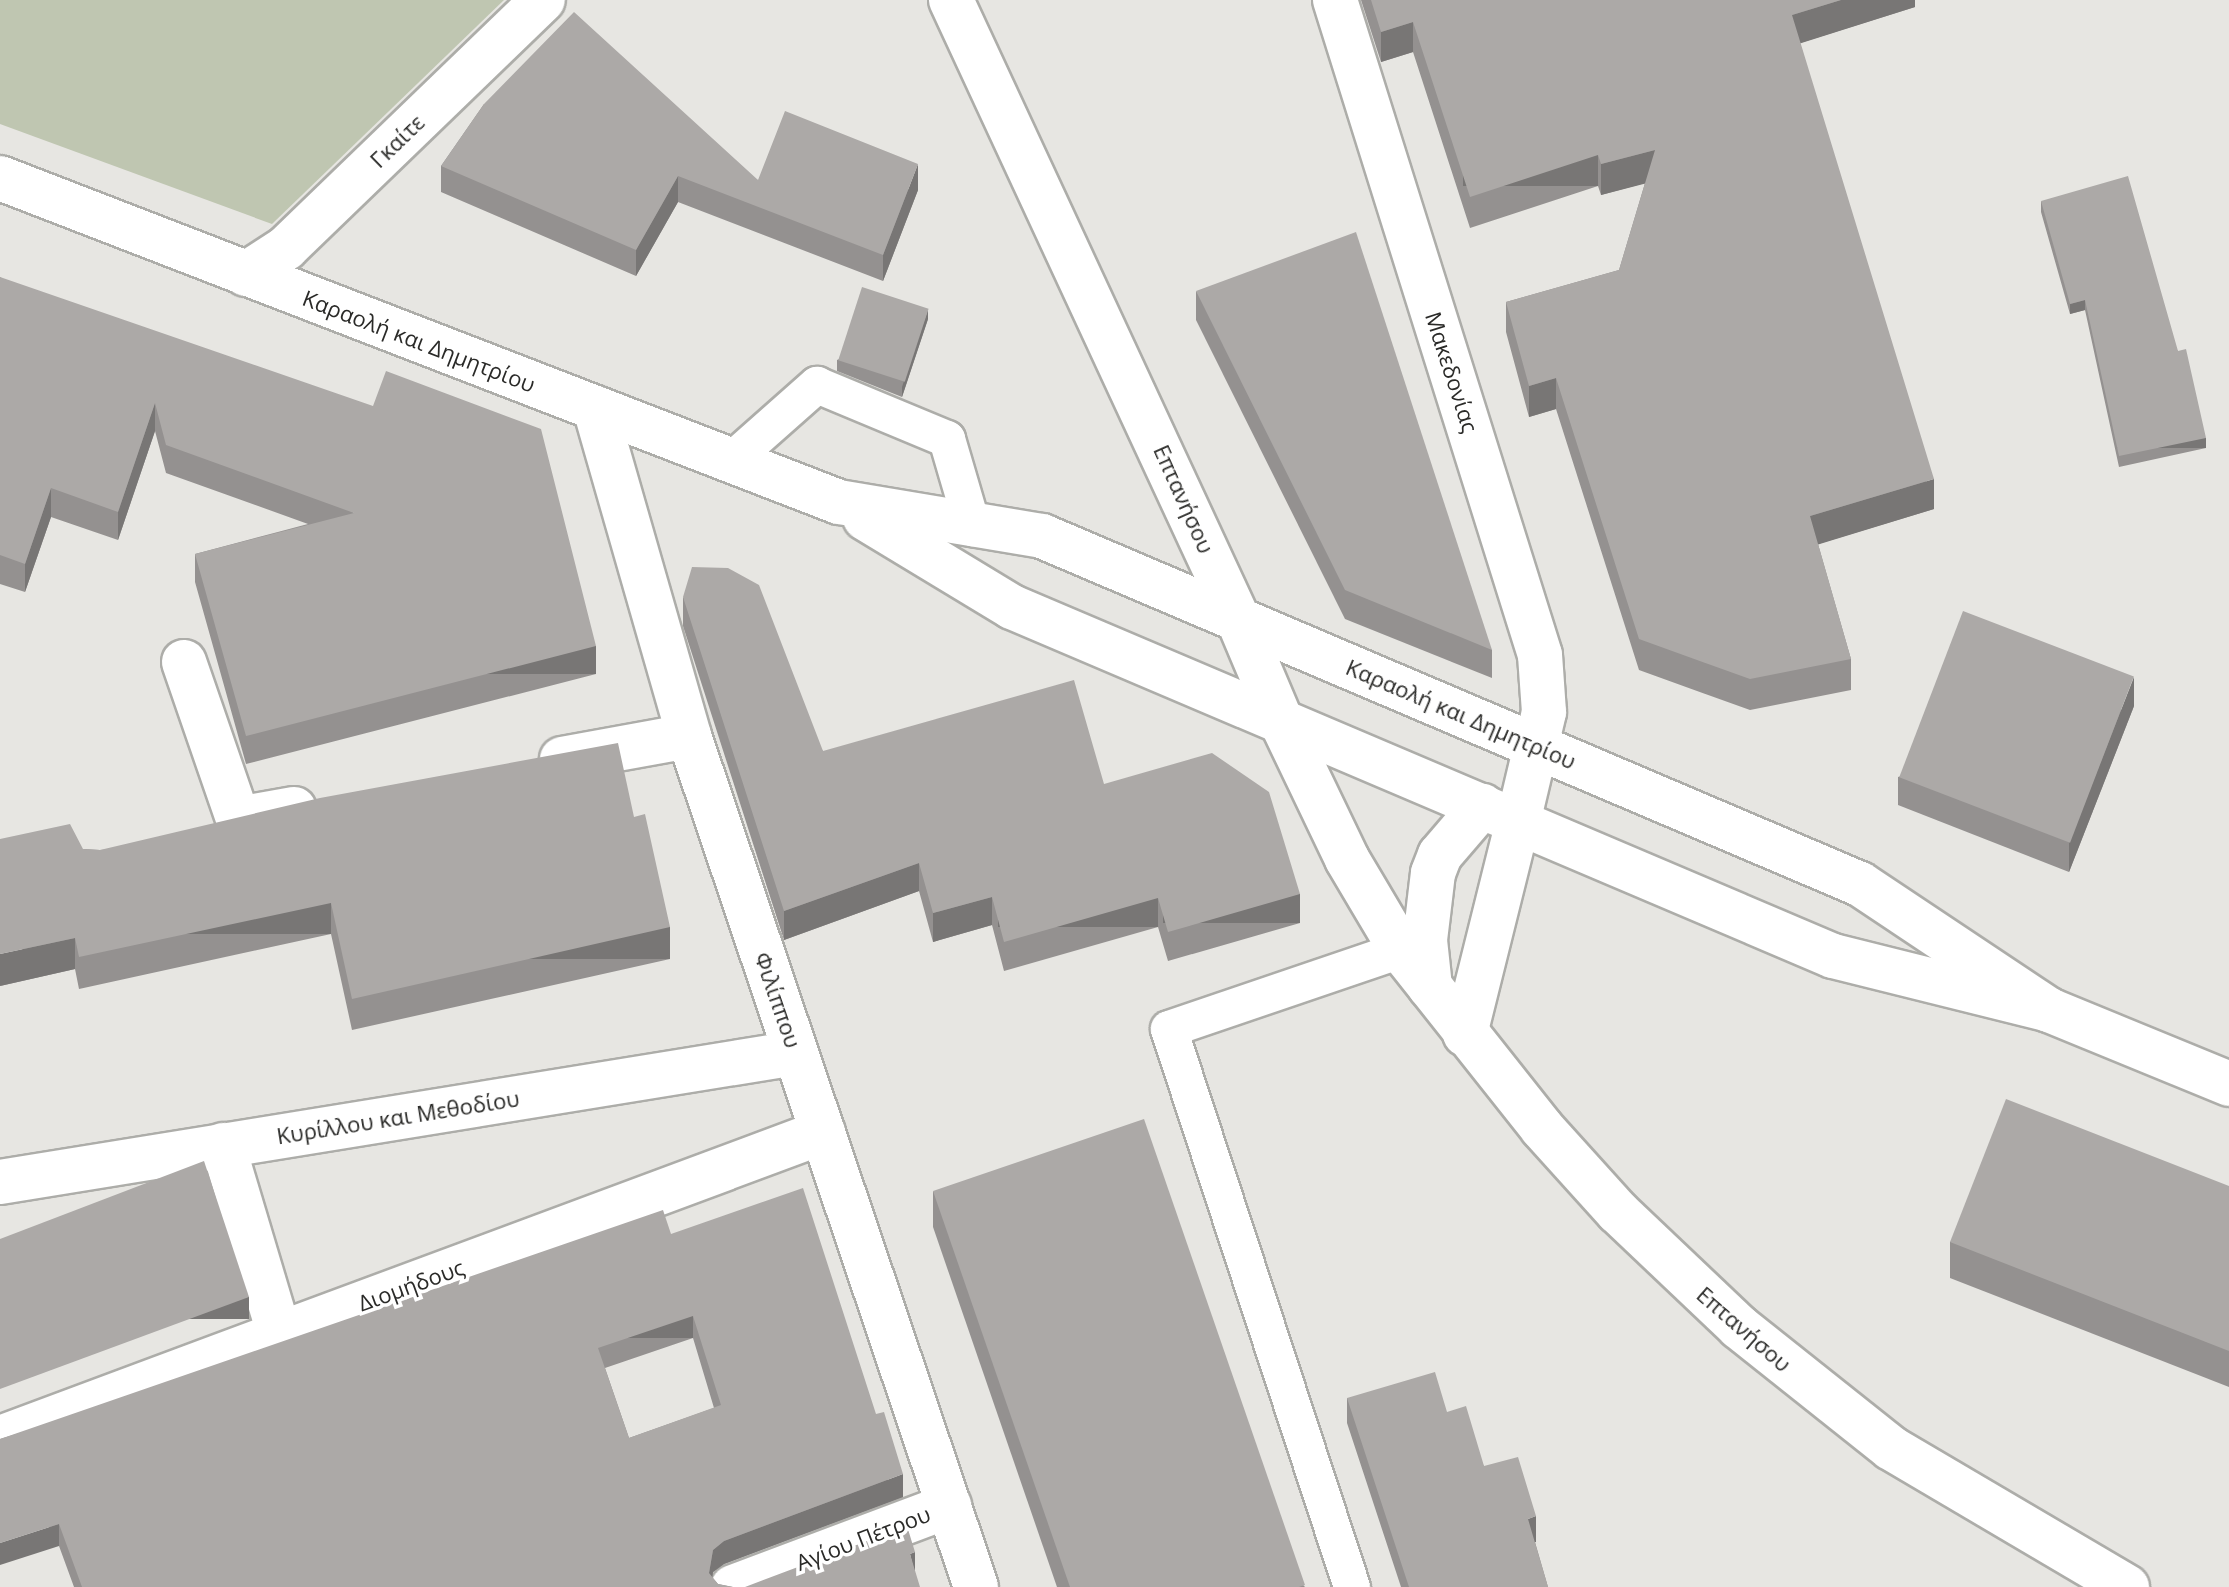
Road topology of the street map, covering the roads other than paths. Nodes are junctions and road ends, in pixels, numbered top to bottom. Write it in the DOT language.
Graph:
graph roads {
  1 [pos="543,0"];
  2 [pos="951,0"];
  3 [pos="1335,0"];
  4 [pos="0,178"];
  5 [pos="246,274"];
  6 [pos="595,408"];
  7 [pos="731,461"];
  8 [pos="839,502"];
  9 [pos="973,528"];
  10 [pos="1238,619"];
  11 [pos="184,662"];
  12 [pos="1281,721"];
  13 [pos="689,736"];
  14 [pos="1537,747"];
  15 [pos="521,767"];
  16 [pos="336,801"];
  17 [pos="1500,814"];
  18 [pos="238,819"];
  19 [pos="195,830"];
  20 [pos="1401,950"];
  21 [pos="1430,990"];
  22 [pos="2049,1010"];
  23 [pos="1465,1034"];
  24 [pos="796,1053"];
  25 [pos="2229,1084"];
  26 [pos="823,1132"];
  27 [pos="223,1145"];
  28 [pos="0,1182"];
  29 [pos="279,1333"];
  30 [pos="0,1438"];
  31 [pos="949,1506"];
  32 [pos="733,1587"];
  33 [pos="976,1587"];
  34 [pos="1352,1587"];
  35 [pos="2127,1587"];
  1 -- 5 [label="street, Γκαίτε"];
  2 -- 10 [label="street, Επτανήσου"];
  3 -- 14 [label="street, Μακεδονίας"];
  4 -- 5 [label="street, Καραολή και Δημητρίου"];
  5 -- 6 [label="street, Καραολή και Δημητρίου"];
  6 -- 7 [label="street, Καραολή και Δημητρίου"];
  6 -- 13 [label="street, Φιλίππου"];
  7 -- 8 [label="street, Καραολή και Δημητρίου"];
  7 -- 9 [label="lane"];
  8 -- 9 [label="street, Καραολή και Δημητρίου"];
  8 -- 12 [label="street, Καραολή και Δημητρίου"];
  9 -- 10 [label="street, Καραολή και Δημητρίου"];
  10 -- 12 [label="street, Επτανήσου"];
  10 -- 14 [label="street, Καραολή και Δημητρίου"];
  11 -- 18 [label="street"];
  12 -- 17 [label="street, Καραολή και Δημητρίου"];
  12 -- 20 [label="street, Επτανήσου"];
  13 -- 15 [label="street"];
  13 -- 24 [label="street, Φιλίππου"];
  14 -- 17 [label="street"];
  14 -- 22 [label="street, Καραολή και Δημητρίου"];
  16 -- 18 [label="street"];
  17 -- 21 [label="street"];
  17 -- 22 [label="street, Καραολή και Δημητρίου"];
  17 -- 23 [label="street"];
  18 -- 19 [label="street"];
  20 -- 21 [label="street, Επτανήσου"];
  20 -- 34 [label="lane"];
  21 -- 23 [label="street, Επτανήσου"];
  22 -- 25 [label="street, Καραολή και Δημητρίου"];
  23 -- 35 [label="street, Επτανήσου"];
  24 -- 26 [label="street, Φιλίππου"];
  24 -- 27 [label="street, Κυρίλλου και Μεθοδίου"];
  26 -- 29 [label="street, Διομήδους"];
  26 -- 31 [label="street, Φιλίππου"];
  27 -- 28 [label="street, Κυρίλλου και Μεθοδίου"];
  27 -- 29 [label="street"];
  29 -- 30 [label="street, Διομήδους"];
  31 -- 32 [label="street, Αγίου Πέτρου"];
  31 -- 33 [label="street, Φιλίππου"];
}
